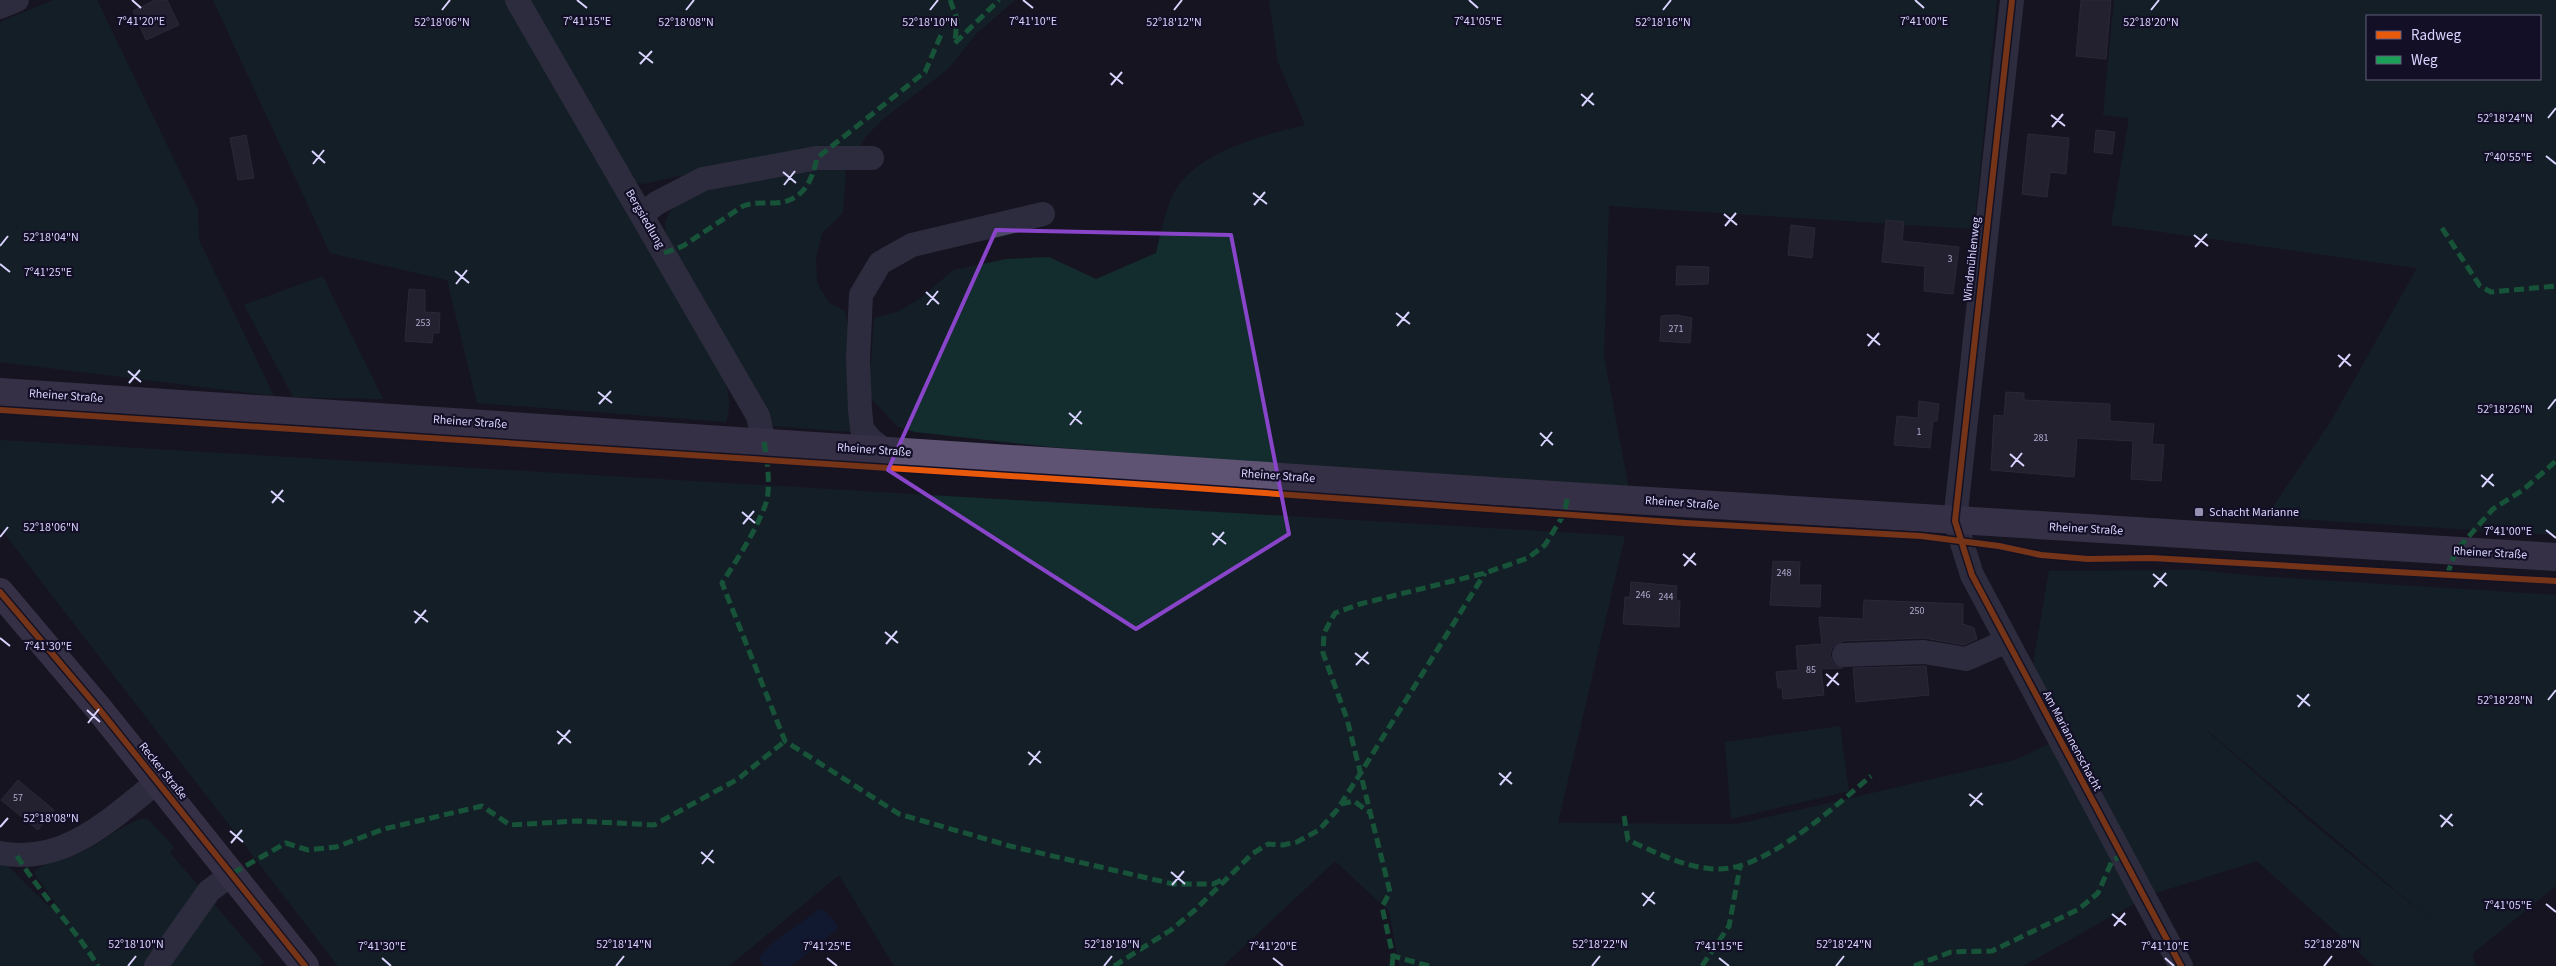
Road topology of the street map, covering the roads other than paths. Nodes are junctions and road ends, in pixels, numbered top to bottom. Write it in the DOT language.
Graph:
graph roads {
  1 [pos="17,0"];
  2 [pos="517,0"];
  3 [pos="2012,0"];
  4 [pos="0,7"];
  5 [pos="872,158"];
  6 [pos="642,214"];
  7 [pos="1043,214"];
  8 [pos="0,392"];
  9 [pos="764,442"];
  10 [pos="886,451"];
  11 [pos="1955,521"];
  12 [pos="2556,557"];
  13 [pos="0,592"];
  14 [pos="2007,641"];
  15 [pos="1844,655"];
  16 [pos="157,782"];
  17 [pos="0,853"];
  18 [pos="233,873"];
  19 [pos="156,966"];
  20 [pos="305,966"];
  21 [pos="2181,966"];
  1 -- 4 [label="street"];
  2 -- 6 [label="street, Bergsiedlung"];
  3 -- 11 [label="street, Windmühlenweg"];
  5 -- 6 [label="street"];
  6 -- 9 [label="street, Bergsiedlung"];
  7 -- 10 [label="street"];
  8 -- 9 [label="main road, Rheiner Straße"];
  9 -- 10 [label="main road, Rheiner Straße"];
  10 -- 11 [label="main road, Rheiner Straße"];
  11 -- 12 [label="main road, Rheiner Straße"];
  11 -- 14 [label="street, Am Mariannenschacht"];
  13 -- 16 [label="main road, Recker Straße"];
  14 -- 15 [label="street"];
  14 -- 21 [label="street, Am Mariannenschacht"];
  16 -- 17 [label="street"];
  16 -- 18 [label="main road, Recker Straße"];
  18 -- 19 [label="street"];
  18 -- 20 [label="main road, Recker Straße"];
}
